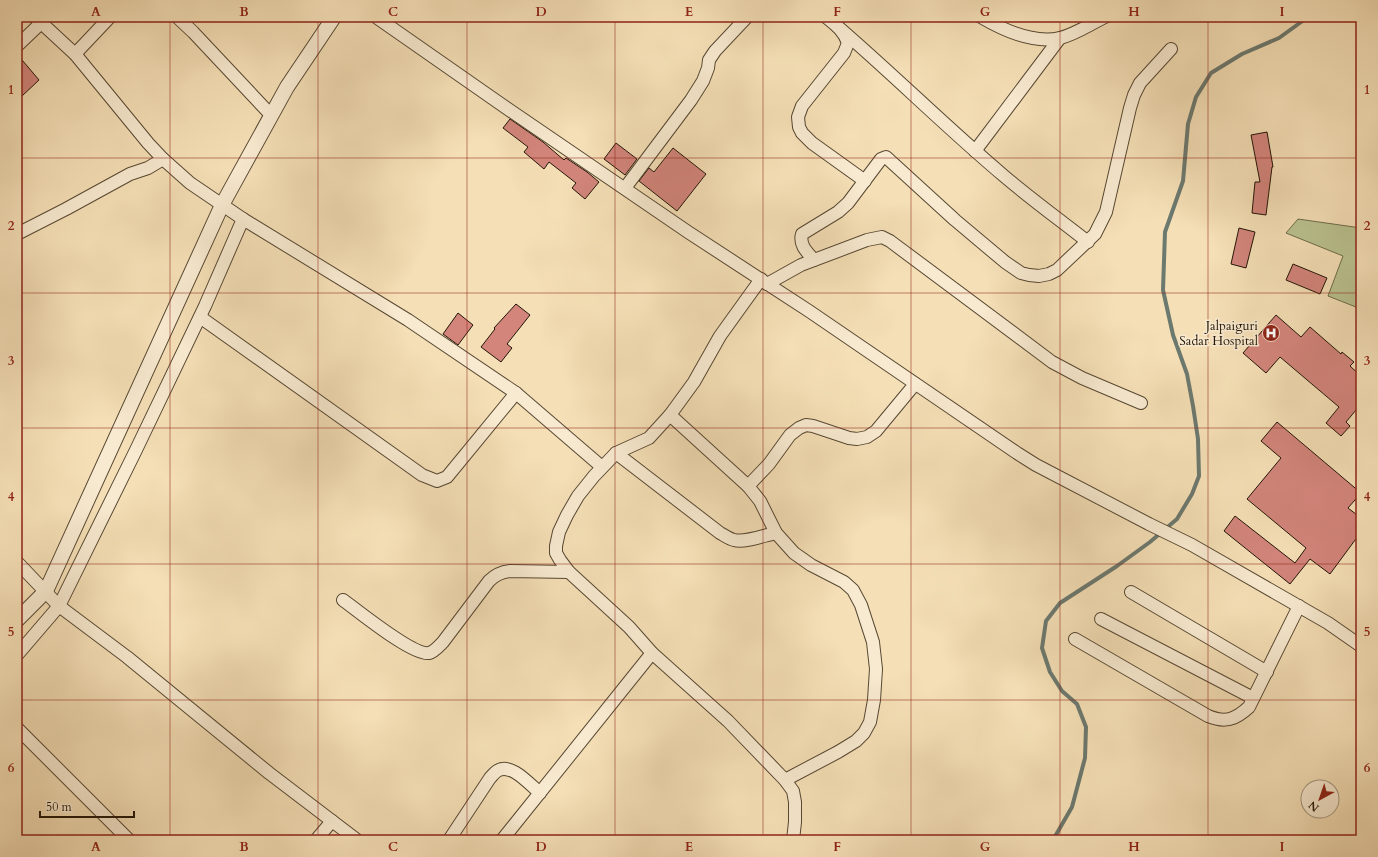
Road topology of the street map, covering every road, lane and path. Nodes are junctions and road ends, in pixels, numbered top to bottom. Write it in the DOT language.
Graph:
graph roads {
  1 [pos="110,17"];
  2 [pos="177,17"];
  3 [pos="334,17"];
  4 [pos="376,17"];
  5 [pos="747,17"];
  6 [pos="826,17"];
  7 [pos="981,17"];
  8 [pos="1104,17"];
  9 [pos="38,20"];
  10 [pos="838,26"];
  11 [pos="1060,38"];
  12 [pos="17,46"];
  13 [pos="1171,49"];
  14 [pos="75,54"];
  15 [pos="271,114"];
  16 [pos="975,151"];
  17 [pos="163,159"];
  18 [pos="865,181"];
  19 [pos="625,188"];
  20 [pos="222,205"];
  21 [pos="243,219"];
  22 [pos="17,234"];
  23 [pos="1088,242"];
  24 [pos="814,260"];
  25 [pos="764,282"];
  26 [pos="200,317"];
  27 [pos="915,384"];
  28 [pos="516,393"];
  29 [pos="1141,403"];
  30 [pos="670,416"];
  31 [pos="616,453"];
  32 [pos="602,467"];
  33 [pos="748,486"];
  34 [pos="776,532"];
  35 [pos="17,562"];
  36 [pos="569,572"];
  37 [pos="46,591"];
  38 [pos="1131,592"];
  39 [pos="343,600"];
  40 [pos="59,606"];
  41 [pos="1299,606"];
  42 [pos="1100,619"];
  43 [pos="17,620"];
  44 [pos="1075,639"];
  45 [pos="1361,646"];
  46 [pos="652,653"];
  47 [pos="17,655"];
  48 [pos="1266,672"];
  49 [pos="1253,698"];
  50 [pos="17,728"];
  51 [pos="785,780"];
  52 [pos="540,793"];
  53 [pos="332,821"];
  54 [pos="129,840"];
  55 [pos="316,840"];
  56 [pos="357,840"];
  57 [pos="449,840"];
  58 [pos="502,840"];
  59 [pos="793,840"];
  1 -- 14 [label="street"];
  2 -- 15 [label="street"];
  3 -- 15 [label="street"];
  4 -- 19 [label="street"];
  5 -- 19 [label="street"];
  6 -- 10 [label="street"];
  7 -- 11 [label="street"];
  8 -- 11 [label="street"];
  9 -- 12 [label="street"];
  9 -- 14 [label="street"];
  10 -- 16 [label="street"];
  10 -- 18 [label="street"];
  11 -- 16 [label="street"];
  13 -- 23 [label="street"];
  14 -- 17 [label="street"];
  15 -- 20 [label="street"];
  16 -- 23 [label="street"];
  17 -- 20 [label="street"];
  17 -- 22 [label="street"];
  18 -- 23 [label="street"];
  18 -- 24 [label="street"];
  19 -- 25 [label="street"];
  20 -- 21 [label="street"];
  20 -- 37 [label="street"];
  21 -- 26 [label="street"];
  21 -- 28 [label="street"];
  24 -- 25 [label="street"];
  24 -- 29 [label="street"];
  25 -- 27 [label="street"];
  25 -- 30 [label="street"];
  26 -- 28 [label="street"];
  26 -- 40 [label="street"];
  27 -- 33 [label="street"];
  27 -- 41 [label="street"];
  28 -- 32 [label="street"];
  30 -- 31 [label="street"];
  30 -- 33 [label="street"];
  31 -- 32 [label="street"];
  31 -- 34 [label="street"];
  32 -- 36 [label="street"];
  33 -- 34 [label="street"];
  34 -- 51 [label="street"];
  35 -- 37 [label="street"];
  36 -- 39 [label="street"];
  36 -- 46 [label="street"];
  37 -- 40 [label="street"];
  37 -- 43 [label="street"];
  38 -- 48 [label="street"];
  40 -- 47 [label="street"];
  40 -- 53 [label="street"];
  41 -- 45 [label="street"];
  41 -- 48 [label="street"];
  42 -- 49 [label="street"];
  44 -- 49 [label="street"];
  46 -- 51 [label="street"];
  46 -- 52 [label="street"];
  48 -- 49 [label="street"];
  50 -- 54 [label="street"];
  51 -- 59 [label="street"];
  52 -- 57 [label="street"];
  52 -- 58 [label="street"];
  53 -- 55 [label="street"];
  53 -- 56 [label="street"];
}
